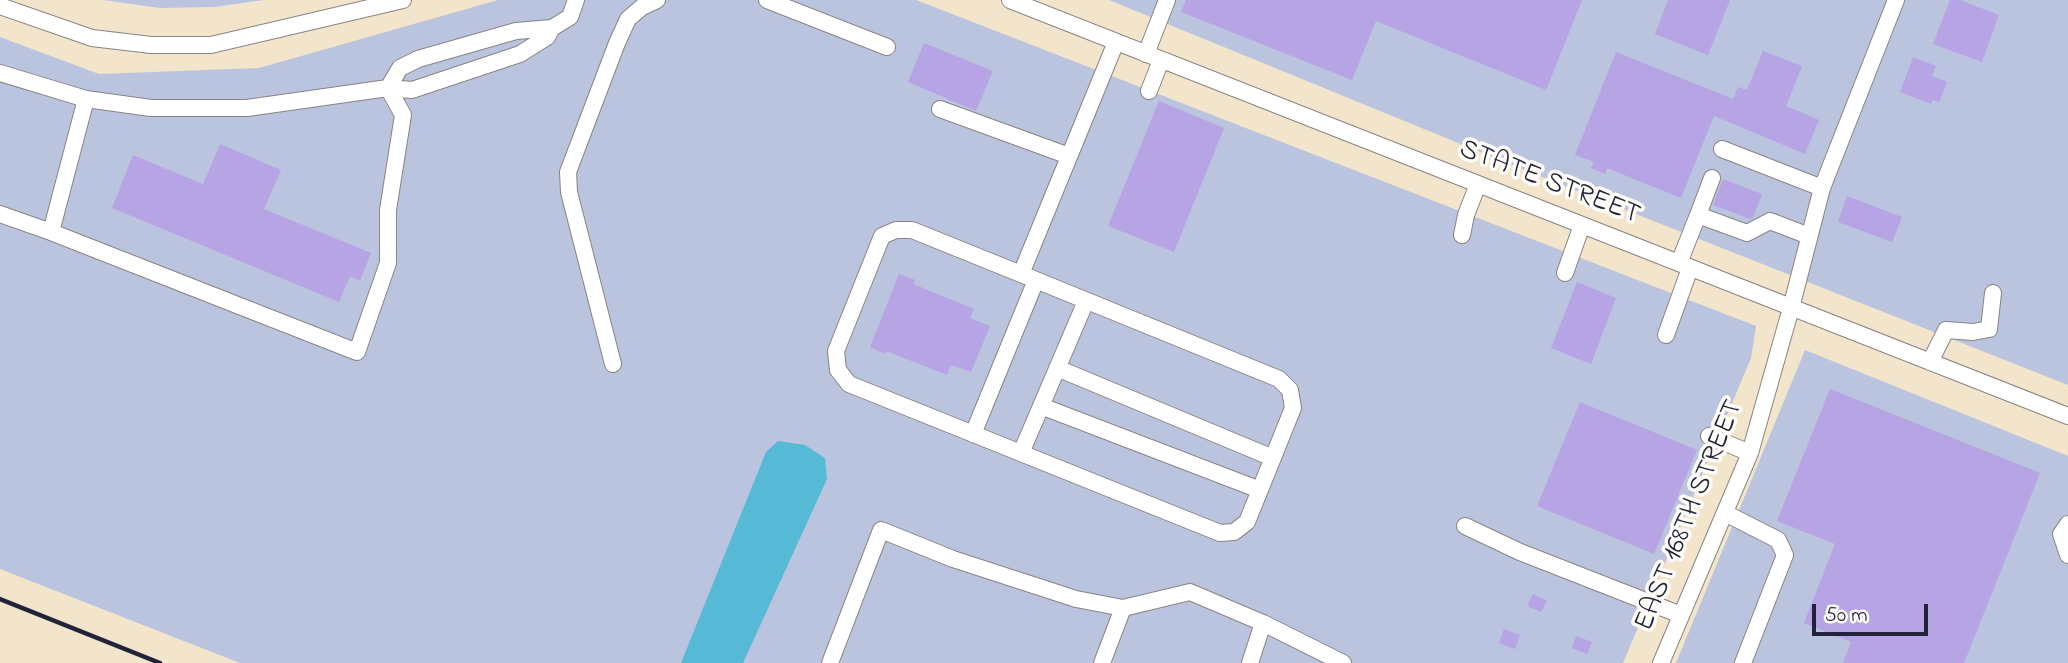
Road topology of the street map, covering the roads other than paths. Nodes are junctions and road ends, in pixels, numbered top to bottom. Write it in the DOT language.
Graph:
graph roads {
  1 [pos="403,0"];
  2 [pos="576,0"];
  3 [pos="657,0"];
  4 [pos="767,0"];
  5 [pos="1010,0"];
  6 [pos="1167,0"];
  7 [pos="1896,0"];
  8 [pos="1037,5"];
  9 [pos="0,6"];
  10 [pos="552,28"];
  11 [pos="1116,42"];
  12 [pos="887,47"];
  13 [pos="1153,57"];
  14 [pos="0,73"];
  15 [pos="388,88"];
  16 [pos="1149,91"];
  17 [pos="86,99"];
  18 [pos="940,109"];
  19 [pos="1722,149"];
  20 [pos="1069,156"];
  21 [pos="1712,178"];
  22 [pos="1478,184"];
  23 [pos="1822,188"];
  24 [pos="0,214"];
  25 [pos="1698,215"];
  26 [pos="1582,225"];
  27 [pos="51,232"];
  28 [pos="1462,235"];
  29 [pos="1809,236"];
  30 [pos="1684,265"];
  31 [pos="1565,273"];
  32 [pos="1029,277"];
  33 [pos="1993,293"];
  34 [pos="1086,301"];
  35 [pos="1791,308"];
  36 [pos="1666,335"];
  37 [pos="1930,362"];
  38 [pos="613,364"];
  39 [pos="1057,368"];
  40 [pos="1041,406"];
  41 [pos="2068,416"];
  42 [pos="973,434"];
  43 [pos="1709,436"];
  44 [pos="1021,453"];
  45 [pos="1750,453"];
  46 [pos="1273,457"];
  47 [pos="1260,490"];
  48 [pos="1725,513"];
  49 [pos="2068,524"];
  50 [pos="1465,526"];
  51 [pos="2068,555"];
  52 [pos="1123,608"];
  53 [pos="1681,615"];
  54 [pos="1264,623"];
  55 [pos="830,663"];
  56 [pos="1102,663"];
  57 [pos="1250,663"];
  58 [pos="1343,663"];
  59 [pos="1661,663"];
  60 [pos="1742,663"];
  1 -- 9 [label="street"];
  2 -- 10 [label="street"];
  3 -- 38 [label="street"];
  4 -- 12 [label="street"];
  5 -- 8 [label="street, STATE STREET"];
  6 -- 13 [label="street"];
  7 -- 23 [label="street, EAST 168TH STREET"];
  8 -- 11 [label="street, STATE STREET"];
  10 -- 15 [label="street"];
  10 -- 15 [label="street"];
  11 -- 13 [label="street, STATE STREET"];
  11 -- 20 [label="street"];
  13 -- 16 [label="street"];
  13 -- 22 [label="street, STATE STREET"];
  14 -- 17 [label="street"];
  15 -- 17 [label="street"];
  15 -- 27 [label="street"];
  17 -- 27 [label="street"];
  18 -- 20 [label="street"];
  19 -- 23 [label="street"];
  20 -- 32 [label="street"];
  21 -- 25 [label="street"];
  22 -- 26 [label="street, STATE STREET"];
  22 -- 28 [label="street"];
  23 -- 29 [label="street, EAST 168TH STREET"];
  24 -- 27 [label="street"];
  25 -- 29 [label="street"];
  25 -- 30 [label="street"];
  26 -- 30 [label="street, STATE STREET"];
  26 -- 31 [label="street"];
  29 -- 35 [label="street, EAST 168TH STREET"];
  30 -- 35 [label="street, STATE STREET"];
  30 -- 36 [label="street"];
  32 -- 34 [label="street"];
  32 -- 42 [label="street"];
  32 -- 42 [label="street"];
  33 -- 37 [label="street"];
  34 -- 39 [label="street"];
  34 -- 46 [label="street"];
  35 -- 37 [label="street, STATE STREET"];
  35 -- 45 [label="street, EAST 168TH STREET"];
  37 -- 41 [label="street, STATE STREET"];
  39 -- 40 [label="street"];
  39 -- 46 [label="street"];
  40 -- 44 [label="street"];
  40 -- 47 [label="street"];
  42 -- 44 [label="street"];
  43 -- 45 [label="street"];
  44 -- 47 [label="street"];
  45 -- 48 [label="street, EAST 168TH STREET"];
  46 -- 47 [label="street"];
  48 -- 53 [label="street, EAST 168TH STREET"];
  48 -- 60 [label="street"];
  49 -- 51 [label="street"];
  50 -- 53 [label="street"];
  52 -- 54 [label="street"];
  52 -- 55 [label="street"];
  52 -- 56 [label="street"];
  53 -- 59 [label="street, EAST 168TH STREET"];
  54 -- 57 [label="street"];
  54 -- 58 [label="street"];
}
